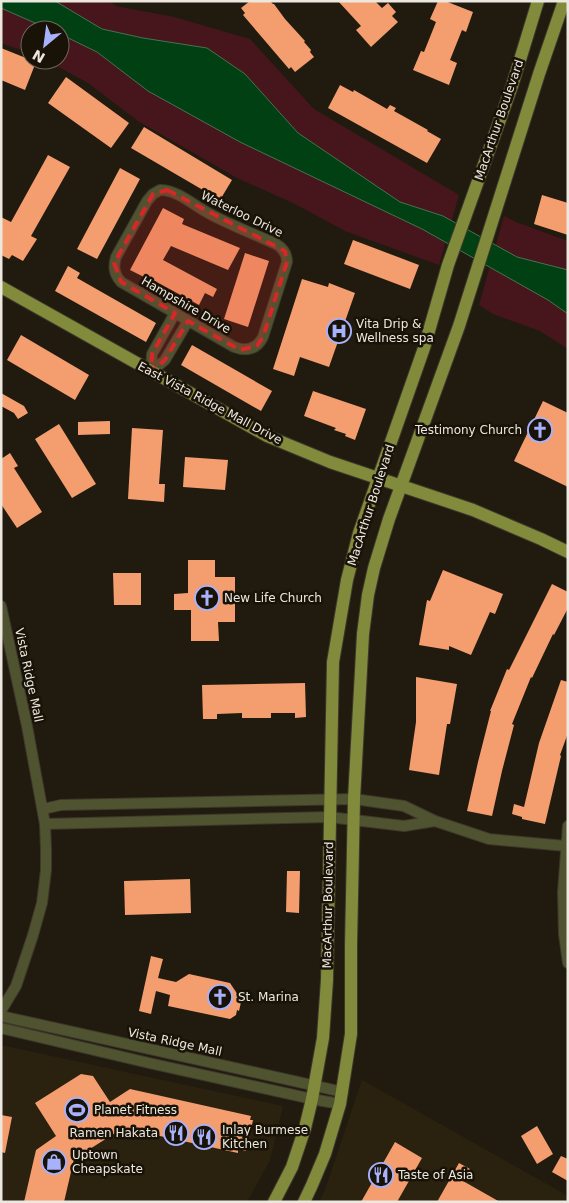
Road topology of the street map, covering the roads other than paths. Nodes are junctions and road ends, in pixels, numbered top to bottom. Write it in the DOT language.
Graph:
graph roads {
  1 [pos="538,1"];
  2 [pos="564,1"];
  3 [pos="114,270"];
  4 [pos="1,287"];
  5 [pos="175,313"];
  6 [pos="188,321"];
  7 [pos="251,349"];
  8 [pos="151,372"];
  9 [pos="378,478"];
  10 [pos="402,486"];
  11 [pos="568,552"];
  12 [pos="1,606"];
  13 [pos="330,800"];
  14 [pos="354,800"];
  15 [pos="43,809"];
  16 [pos="330,817"];
  17 [pos="354,819"];
  18 [pos="435,820"];
  19 [pos="46,824"];
  20 [pos="568,826"];
  21 [pos="566,846"];
  22 [pos="568,963"];
  23 [pos="1,1011"];
  24 [pos="1,1016"];
  25 [pos="1,1028"];
  26 [pos="315,1085"];
  27 [pos="341,1098"];
  28 [pos="312,1099"];
  29 [pos="292,1167"];
  30 [pos="274,1202"];
  31 [pos="284,1202"];
  32 [pos="304,1202"];
  1 -- 9 [label="main road, MacArthur Boulevard"];
  2 -- 10 [label="main road, MacArthur Boulevard"];
  3 -- 5 [label="street, Hampshire Drive"];
  3 -- 7 [label="street, Waterloo Drive"];
  4 -- 8 [label="main road, East Vista Ridge Mall Drive"];
  5 -- 6 [label="street, Hampshire Drive"];
  5 -- 8 [label="street"];
  6 -- 7 [label="street, Hampshire Drive"];
  6 -- 8 [label="street"];
  8 -- 9 [label="main road, East Vista Ridge Mall Drive"];
  9 -- 10 [label="main road, East Vista Ridge Mall Drive"];
  9 -- 13 [label="main road, MacArthur Boulevard"];
  10 -- 11 [label="main road, East Vista Ridge Mall Drive"];
  10 -- 14 [label="main road, MacArthur Boulevard"];
  12 -- 15 [label="street, Vista Ridge Mall"];
  13 -- 14 [label="street"];
  13 -- 15 [label="street"];
  13 -- 16 [label="main road, MacArthur Boulevard"];
  14 -- 17 [label="main road, MacArthur Boulevard"];
  14 -- 18 [label="street"];
  15 -- 19 [label="street, Vista Ridge Mall"];
  16 -- 17 [label="street"];
  16 -- 19 [label="street"];
  16 -- 26 [label="main road, MacArthur Boulevard"];
  17 -- 18 [label="street"];
  17 -- 27 [label="main road, MacArthur Boulevard"];
  18 -- 21 [label="street"];
  19 -- 23 [label="street, Vista Ridge Mall"];
  20 -- 21 [label="street"];
  21 -- 22 [label="street"];
  24 -- 26 [label="street, Vista Ridge Mall"];
  25 -- 28 [label="street, Vista Ridge Mall"];
  26 -- 27 [label="street, Vista Ridge Mall"];
  26 -- 28 [label="main road, MacArthur Boulevard"];
  27 -- 28 [label="street, Vista Ridge Mall"];
  27 -- 32 [label="main road, MacArthur Boulevard"];
  28 -- 29 [label="main road, MacArthur Boulevard"];
  29 -- 30 [label="main road, MacArthur Boulevard"];
  29 -- 31 [label="main road"];
}
